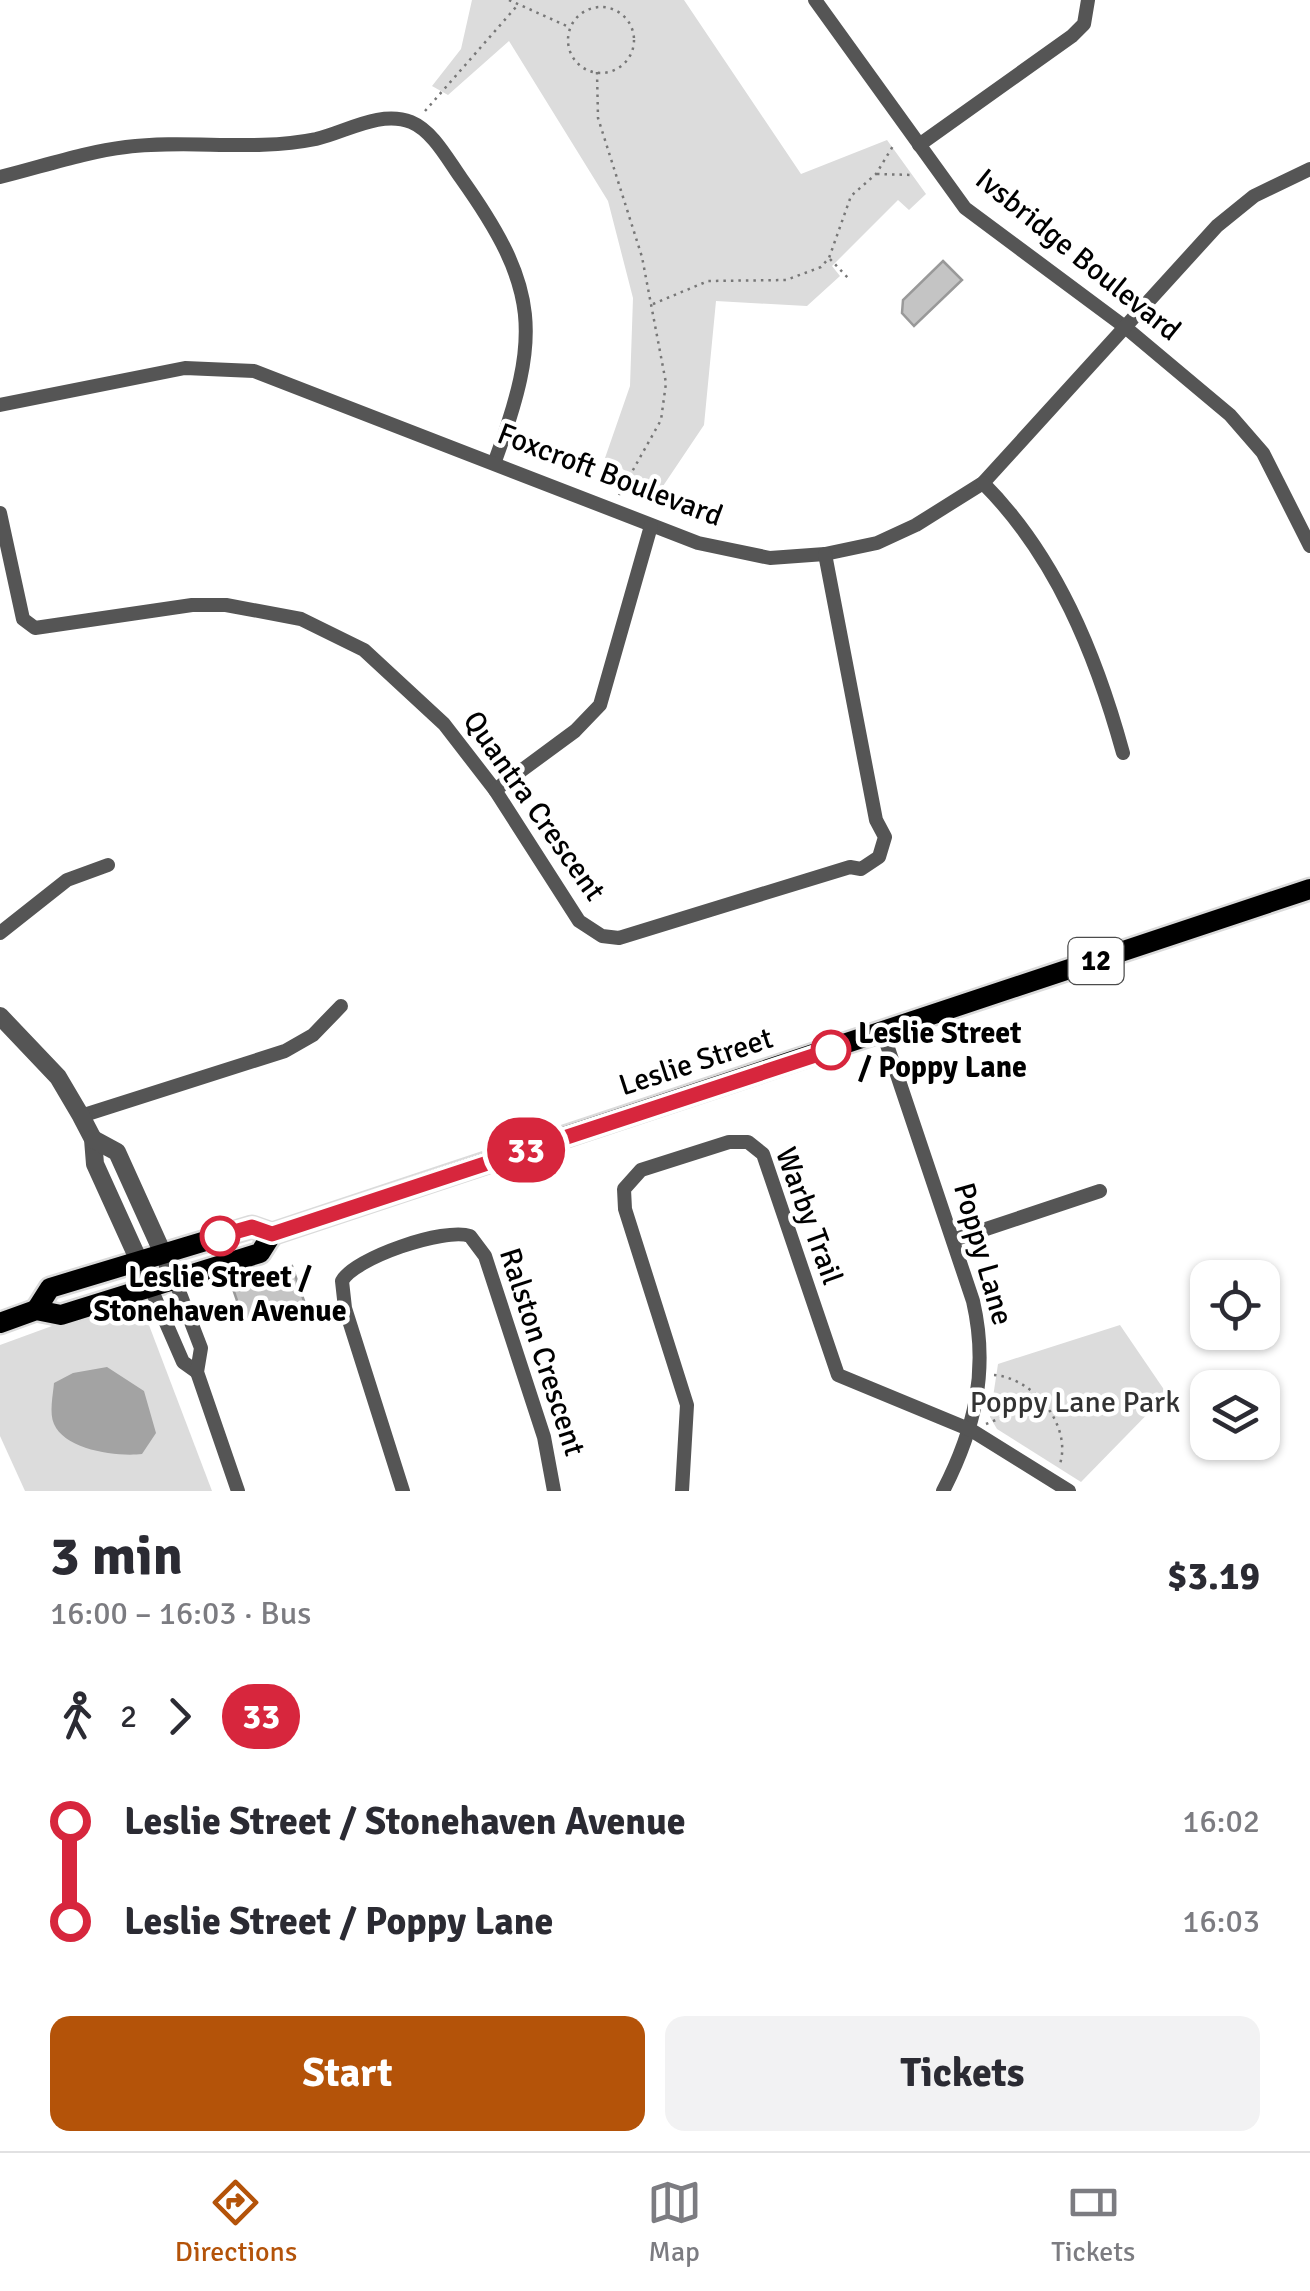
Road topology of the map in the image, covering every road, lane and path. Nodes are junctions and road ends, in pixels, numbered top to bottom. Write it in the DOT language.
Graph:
graph roads {
  1 [pos="509,0"];
  2 [pos="814,0"];
  3 [pos="1088,0"];
  4 [pos="516,7"];
  5 [pos="570,28"];
  6 [pos="597,72"];
  7 [pos="414,122"];
  8 [pos="919,144"];
  9 [pos="892,146"];
  10 [pos="1310,169"];
  11 [pos="876,174"];
  12 [pos="914,175"];
  13 [pos="0,176"];
  14 [pos="828,258"];
  15 [pos="850,280"];
  16 [pos="652,304"];
  17 [pos="1125,327"];
  18 [pos="0,405"];
  19 [pos="495,461"];
  20 [pos="983,483"];
  21 [pos="610,509"];
  22 [pos="0,514"];
  23 [pos="651,526"];
  24 [pos="1310,546"];
  25 [pos="825,554"];
  26 [pos="1123,753"];
  27 [pos="495,790"];
  28 [pos="108,865"];
  29 [pos="1310,889"];
  30 [pos="0,934"];
  31 [pos="341,1006"];
  32 [pos="0,1016"];
  33 [pos="883,1032"];
  34 [pos="81,1116"];
  35 [pos="93,1139"];
  36 [pos="1100,1191"];
  37 [pos="272,1234"];
  38 [pos="953,1240"];
  39 [pos="163,1253"];
  40 [pos="139,1261"];
  41 [pos="174,1278"];
  42 [pos="149,1285"];
  43 [pos="36,1310"];
  44 [pos="0,1323"];
  45 [pos="197,1372"];
  46 [pos="994,1375"];
  47 [pos="1043,1401"];
  48 [pos="978,1428"];
  49 [pos="1058,1469"];
  50 [pos="238,1491"];
  51 [pos="403,1491"];
  52 [pos="554,1491"];
  53 [pos="682,1491"];
  54 [pos="943,1491"];
  55 [pos="1069,1491"];
  1 -- 4 [label="path"];
  2 -- 8 [label="street, Ivsbridge Boulevard"];
  3 -- 8 [label="street"];
  4 -- 5 [label="path"];
  4 -- 7 [label="path"];
  5 -- 6 [label="path"];
  5 -- 6 [label="path"];
  6 -- 16 [label="path"];
  7 -- 13 [label="street"];
  7 -- 19 [label="street"];
  8 -- 17 [label="street, Ivsbridge Boulevard"];
  9 -- 11 [label="path"];
  10 -- 17 [label="street, Foxcroft Boulevard"];
  11 -- 12 [label="path"];
  11 -- 14 [label="path"];
  14 -- 15 [label="path"];
  14 -- 16 [label="path"];
  16 -- 21 [label="path"];
  17 -- 20 [label="street, Foxcroft Boulevard"];
  17 -- 24 [label="street, Ivsbridge Boulevard"];
  18 -- 19 [label="street, Foxcroft Boulevard"];
  19 -- 21 [label="street, Foxcroft Boulevard"];
  20 -- 25 [label="street, Foxcroft Boulevard"];
  20 -- 26 [label="street"];
  21 -- 23 [label="street, Foxcroft Boulevard"];
  22 -- 27 [label="street, Quantra Crescent"];
  23 -- 25 [label="street, Foxcroft Boulevard"];
  23 -- 27 [label="street"];
  25 -- 27 [label="street, Quantra Crescent"];
  28 -- 30 [label="street"];
  29 -- 33 [label="main road, Leslie Street / 12"];
  31 -- 34 [label="street"];
  32 -- 34 [label="street"];
  33 -- 37 [label="main road, Leslie Street / 12"];
  33 -- 38 [label="street, Poppy Lane"];
  34 -- 35 [label="street"];
  35 -- 39 [label="street"];
  35 -- 40 [label="street"];
  36 -- 38 [label="street"];
  37 -- 39 [label="main road, Leslie Street / 12"];
  37 -- 41 [label="main road, Leslie Street / 12"];
  38 -- 48 [label="street, Poppy Lane"];
  39 -- 40 [label="main road, Leslie Street / 12"];
  39 -- 41 [label="street"];
  40 -- 42 [label="street"];
  40 -- 43 [label="main road, Leslie Street / 12"];
  41 -- 42 [label="main road, Leslie Street / 12"];
  41 -- 45 [label="street"];
  42 -- 43 [label="main road, Leslie Street / 12"];
  42 -- 45 [label="street"];
  43 -- 44 [label="main road, Leslie Street / 12"];
  45 -- 50 [label="street"];
  46 -- 47 [label="path"];
  47 -- 48 [label="path"];
  47 -- 49 [label="path"];
  48 -- 53 [label="street, Warby Trail"];
  48 -- 54 [label="street, Poppy Lane"];
  48 -- 55 [label="street"];
  51 -- 52 [label="street, Ralston Crescent"];
}
